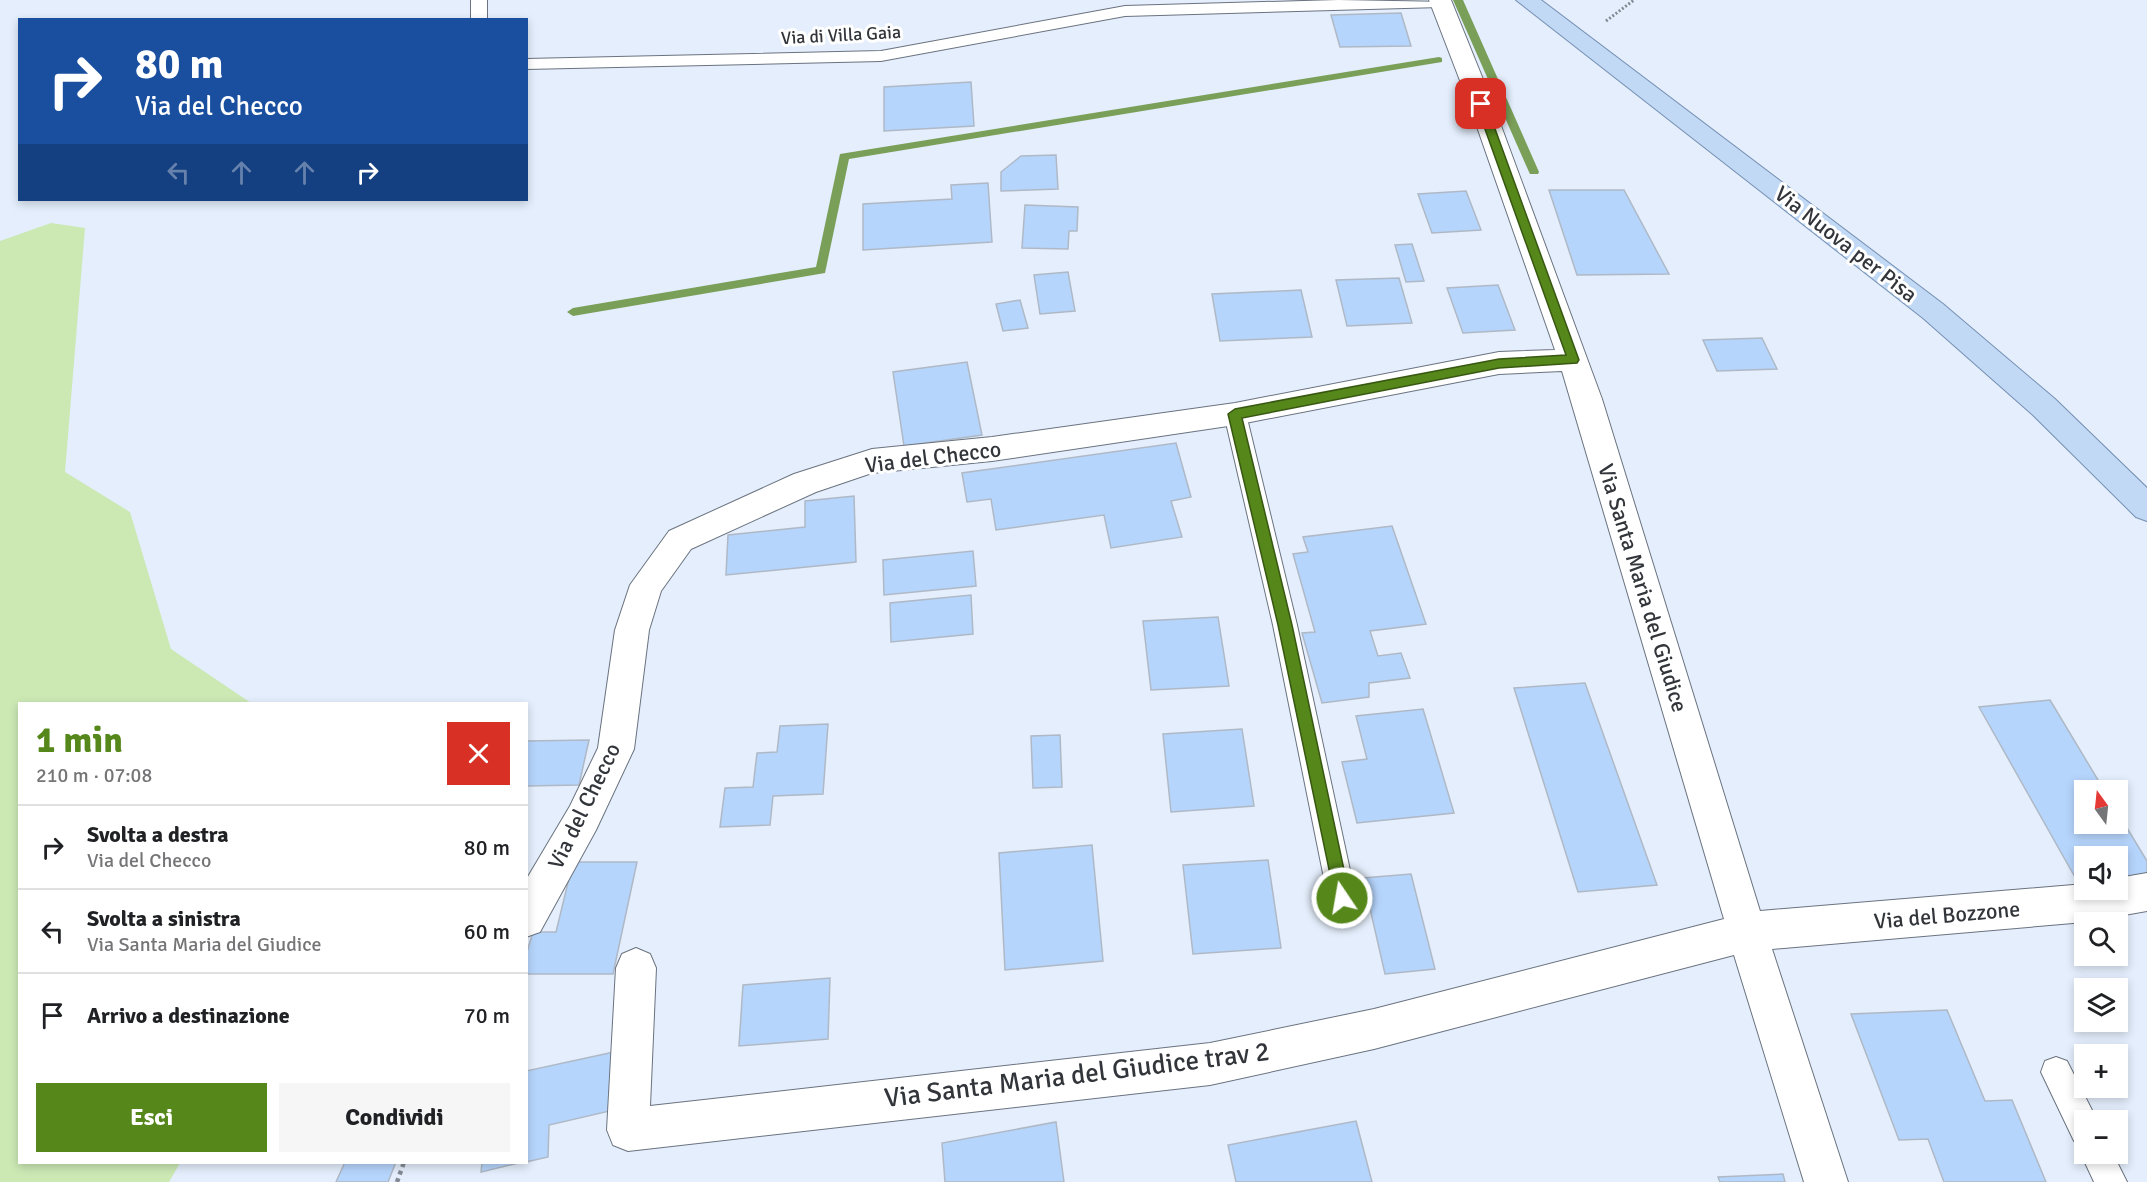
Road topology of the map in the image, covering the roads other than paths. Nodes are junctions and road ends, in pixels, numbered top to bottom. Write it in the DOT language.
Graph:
graph roads {
  1 [pos="479,0"];
  2 [pos="1527,0"];
  3 [pos="1441,1"];
  4 [pos="479,18"];
  5 [pos="528,64"];
  6 [pos="1573,360"];
  7 [pos="1235,414"];
  8 [pos="2147,508"];
  9 [pos="2147,892"];
  10 [pos="1342,898"];
  11 [pos="528,914"];
  12 [pos="1747,932"];
  13 [pos="636,968"];
  14 [pos="2056,1072"];
  15 [pos="2075,1110"];
  16 [pos="2102,1164"];
  17 [pos="1826,1182"];
  18 [pos="2111,1182"];
  1 -- 4 [label="lane"];
  2 -- 8 [label="main road, Via Nuova per Pisa"];
  3 -- 5 [label="lane, Via di Villa Gaia"];
  3 -- 6 [label="street, Via Santa Maria del Giudice"];
  6 -- 7 [label="street, Via del Checco"];
  6 -- 12 [label="street, Via Santa Maria del Giudice"];
  7 -- 10 [label="lane"];
  7 -- 11 [label="street, Via del Checco"];
  9 -- 12 [label="street, Via del Bozzone"];
  12 -- 13 [label="street, Via Santa Maria del Giudice trav 2"];
  12 -- 17 [label="street, Via Santa Maria del Giudice"];
  14 -- 15 [label="lane"];
  16 -- 18 [label="lane"];
}
